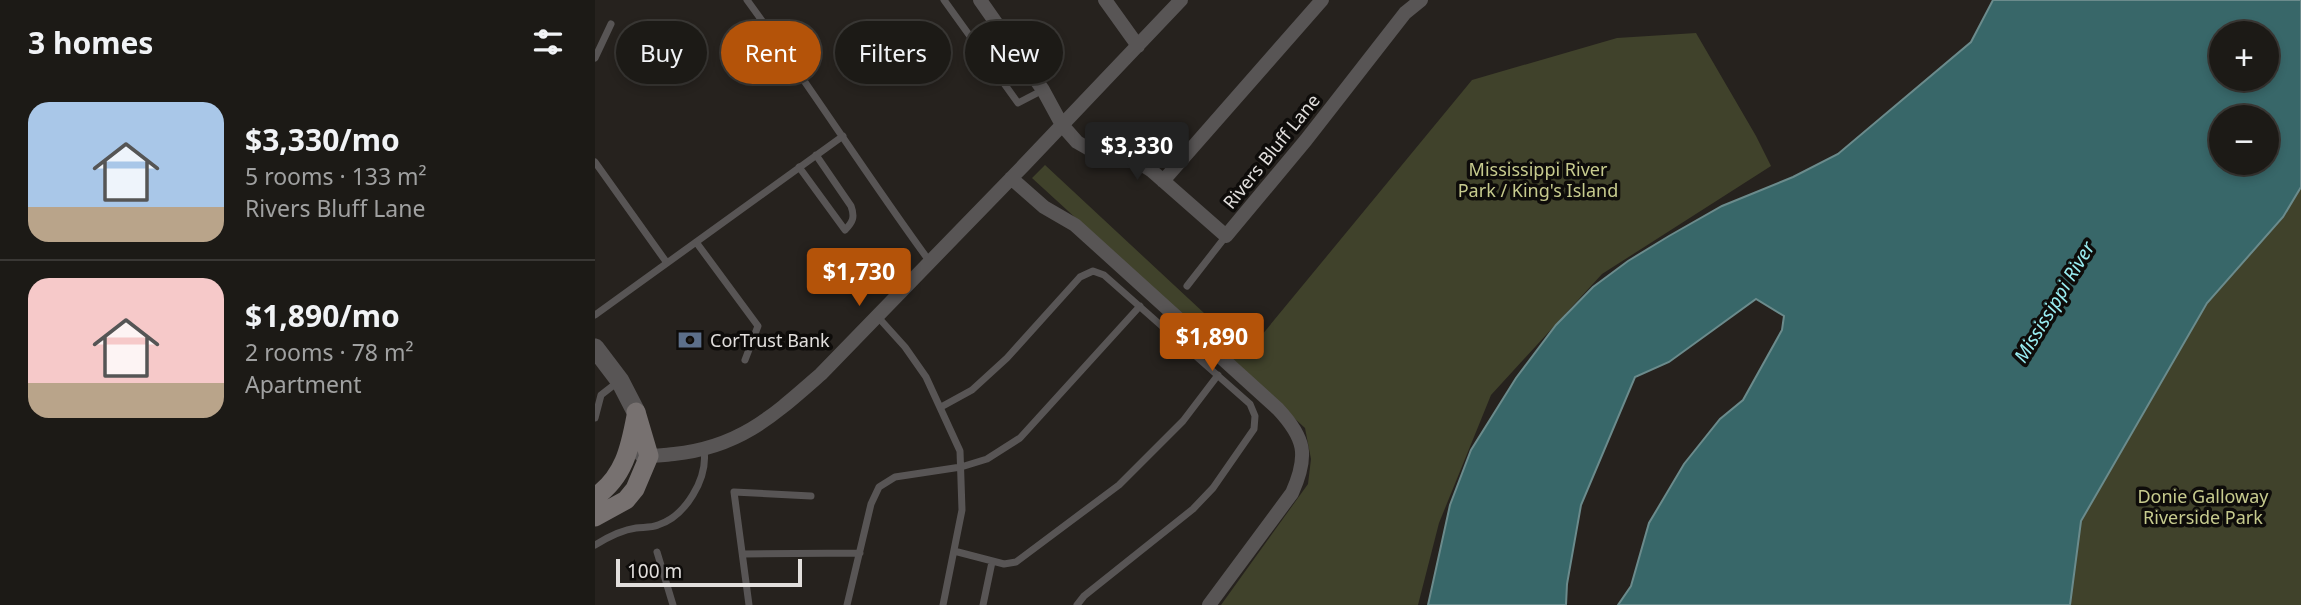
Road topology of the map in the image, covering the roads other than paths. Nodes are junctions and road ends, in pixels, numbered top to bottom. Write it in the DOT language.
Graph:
graph roads {
  1 [pos="747,0"];
  2 [pos="944,0"];
  3 [pos="980,0"];
  4 [pos="1105,0"];
  5 [pos="1181,0"];
  6 [pos="1322,0"];
  7 [pos="1422,0"];
  8 [pos="611,23"];
  9 [pos="1138,46"];
  10 [pos="595,58"];
  11 [pos="1043,90"];
  12 [pos="1062,125"];
  13 [pos="843,136"];
  14 [pos="816,155"];
  15 [pos="595,162"];
  16 [pos="799,167"];
  17 [pos="1011,178"];
  18 [pos="1163,181"];
  19 [pos="1226,236"];
  20 [pos="696,242"];
  21 [pos="930,262"];
  22 [pos="667,263"];
  23 [pos="1187,286"];
  24 [pos="1140,306"];
  25 [pos="595,315"];
  26 [pos="877,315"];
  27 [pos="595,348"];
  28 [pos="745,360"];
  29 [pos="1218,375"];
  30 [pos="620,381"];
  31 [pos="941,407"];
  32 [pos="636,412"];
  33 [pos="595,418"];
  34 [pos="704,450"];
  35 [pos="629,452"];
  36 [pos="649,456"];
  37 [pos="961,467"];
  38 [pos="811,496"];
  39 [pos="595,497"];
  40 [pos="595,517"];
  41 [pos="595,545"];
  42 [pos="954,551"];
  43 [pos="657,552"];
  44 [pos="860,553"];
  45 [pos="743,554"];
  46 [pos="992,562"];
  47 [pos="673,605"];
  48 [pos="749,605"];
  49 [pos="847,605"];
  50 [pos="943,605"];
  51 [pos="983,605"];
  52 [pos="1077,605"];
  53 [pos="1209,605"];
  1 -- 13 [label="lane"];
  2 -- 11 [label="lane"];
  3 -- 11 [label="street, Rivers Bluff Lane"];
  4 -- 9 [label="street"];
  5 -- 9 [label="street"];
  6 -- 18 [label="street"];
  7 -- 19 [label="street, Rivers Bluff Lane"];
  8 -- 10 [label="lane"];
  9 -- 12 [label="street"];
  11 -- 12 [label="street, Rivers Bluff Lane"];
  12 -- 17 [label="street"];
  12 -- 18 [label="street, Rivers Bluff Lane"];
  13 -- 14 [label="lane"];
  13 -- 21 [label="lane"];
  14 -- 16 [label="lane"];
  14 -- 16 [label="lane"];
  15 -- 22 [label="lane"];
  16 -- 20 [label="lane"];
  17 -- 21 [label="street"];
  17 -- 53 [label="street"];
  18 -- 19 [label="street, Rivers Bluff Lane"];
  19 -- 23 [label="lane"];
  20 -- 22 [label="lane"];
  20 -- 28 [label="lane"];
  21 -- 26 [label="street"];
  22 -- 25 [label="lane"];
  24 -- 29 [label="lane"];
  24 -- 31 [label="lane"];
  24 -- 37 [label="lane"];
  26 -- 31 [label="lane"];
  26 -- 34 [label="street"];
  27 -- 30 [label="street"];
  29 -- 46 [label="lane"];
  29 -- 52 [label="lane"];
  30 -- 32 [label="street"];
  30 -- 33 [label="lane"];
  31 -- 37 [label="lane"];
  32 -- 35 [label="main road"];
  32 -- 36 [label="main road"];
  34 -- 36 [label="street"];
  34 -- 41 [label="lane"];
  35 -- 36 [label="street"];
  35 -- 39 [label="main road"];
  36 -- 40 [label="main road"];
  37 -- 42 [label="lane"];
  37 -- 44 [label="lane"];
  38 -- 45 [label="lane"];
  42 -- 46 [label="lane"];
  42 -- 50 [label="lane"];
  43 -- 47 [label="lane"];
  44 -- 45 [label="lane"];
  44 -- 49 [label="lane"];
  45 -- 48 [label="lane"];
  46 -- 51 [label="lane"];
}
